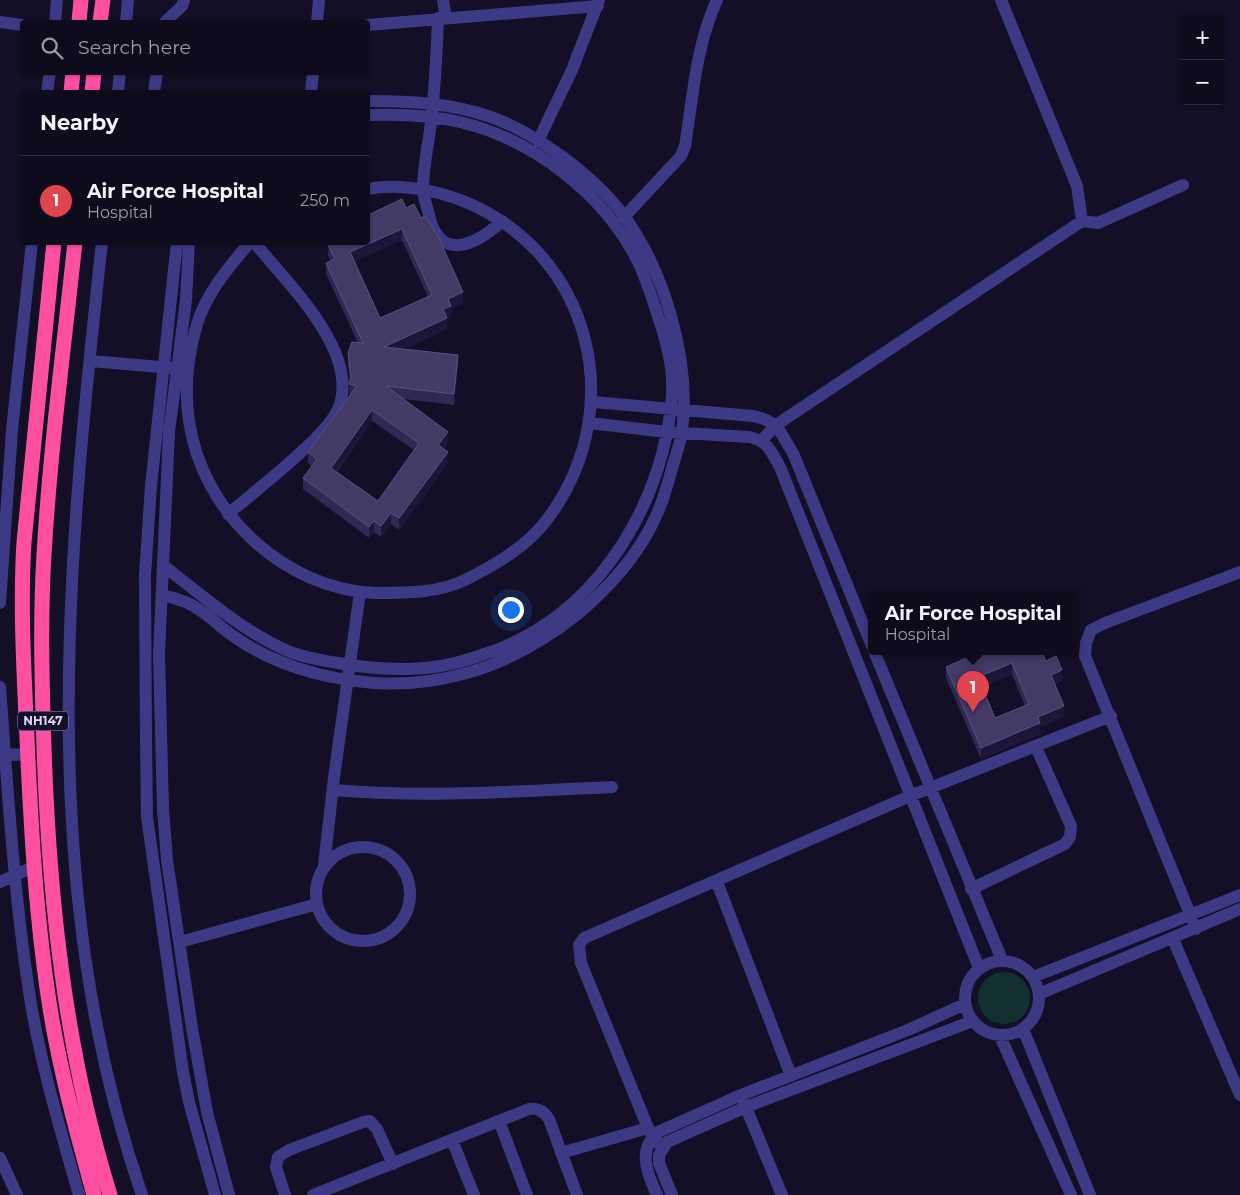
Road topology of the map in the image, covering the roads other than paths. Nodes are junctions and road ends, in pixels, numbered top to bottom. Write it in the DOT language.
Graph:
graph roads {
  1 [pos="57,0"];
  2 [pos="81,0"];
  3 [pos="103,0"];
  4 [pos="128,0"];
  5 [pos="184,0"];
  6 [pos="319,0"];
  7 [pos="443,0"];
  8 [pos="716,0"];
  9 [pos="1001,0"];
  10 [pos="598,3"];
  11 [pos="442,18"];
  12 [pos="55,20"];
  13 [pos="79,20"];
  14 [pos="100,20"];
  15 [pos="126,20"];
  16 [pos="167,20"];
  17 [pos="317,20"];
  18 [pos="0,22"];
  19 [pos="20,25"];
  20 [pos="370,25"];
  21 [pos="50,75"];
  22 [pos="73,75"];
  23 [pos="94,75"];
  24 [pos="120,75"];
  25 [pos="157,75"];
  26 [pos="313,75"];
  27 [pos="47,90"];
  28 [pos="71,90"];
  29 [pos="92,90"];
  30 [pos="118,90"];
  31 [pos="154,90"];
  32 [pos="311,90"];
  33 [pos="370,101"];
  34 [pos="433,104"];
  35 [pos="370,115"];
  36 [pos="432,118"];
  37 [pos="538,141"];
  38 [pos="1183,186"];
  39 [pos="370,188"];
  40 [pos="423,190"];
  41 [pos="624,217"];
  42 [pos="502,221"];
  43 [pos="1082,221"];
  44 [pos="32,245"];
  45 [pos="54,245"];
  46 [pos="75,245"];
  47 [pos="102,245"];
  48 [pos="176,245"];
  49 [pos="189,245"];
  50 [pos="247,245"];
  51 [pos="256,245"];
  52 [pos="90,361"];
  53 [pos="163,367"];
  54 [pos="182,369"];
  55 [pos="592,402"];
  56 [pos="670,410"];
  57 [pos="683,410"];
  58 [pos="590,423"];
  59 [pos="776,425"];
  60 [pos="666,432"];
  61 [pos="682,432"];
  62 [pos="762,440"];
  63 [pos="228,514"];
  64 [pos="164,566"];
  65 [pos="1240,572"];
  66 [pos="360,592"];
  67 [pos="163,594"];
  68 [pos="0,603"];
  69 [pos="868,636"];
  70 [pos="876,655"];
  71 [pos="350,665"];
  72 [pos="348,679"];
  73 [pos="0,686"];
  74 [pos="1111,716"];
  75 [pos="1036,747"];
  76 [pos="2,754"];
  77 [pos="27,755"];
  78 [pos="612,787"];
  79 [pos="929,788"];
  80 [pos="333,790"];
  81 [pos="910,796"];
  82 [pos="35,866"];
  83 [pos="324,866"];
  84 [pos="13,876"];
  85 [pos="0,882"];
  86 [pos="717,882"];
  87 [pos="971,889"];
  88 [pos="1240,895"];
  89 [pos="316,904"];
  90 [pos="1240,909"];
  91 [pos="1190,916"];
  92 [pos="1196,929"];
  93 [pos="1172,939"];
  94 [pos="180,942"];
  95 [pos="1002,960"];
  96 [pos="979,968"];
  97 [pos="1033,977"];
  98 [pos="1039,994"];
  99 [pos="965,1004"];
  100 [pos="973,1021"];
  101 [pos="1023,1029"];
  102 [pos="1000,1036"];
  103 [pos="791,1076"];
  104 [pos="741,1095"];
  105 [pos="1240,1095"];
  106 [pos="746,1107"];
  107 [pos="499,1121"];
  108 [pos="650,1133"];
  109 [pos="452,1140"];
  110 [pos="662,1148"];
  111 [pos="561,1153"];
  112 [pos="0,1158"];
  113 [pos="392,1164"];
  114 [pos="17,1195"];
  115 [pos="79,1195"];
  116 [pos="94,1195"];
  117 [pos="110,1195"];
  118 [pos="142,1195"];
  119 [pos="215,1195"];
  120 [pos="229,1195"];
  121 [pos="285,1195"];
  122 [pos="314,1195"];
  123 [pos="474,1195"];
  124 [pos="527,1195"];
  125 [pos="577,1195"];
  126 [pos="657,1195"];
  127 [pos="672,1195"];
  128 [pos="782,1195"];
  129 [pos="1071,1195"];
  130 [pos="1090,1195"];
  1 -- 12 [label="street"];
  2 -- 13 [label="highway"];
  3 -- 14 [label="highway"];
  4 -- 15 [label="street"];
  5 -- 16 [label="street"];
  6 -- 17 [label="street"];
  7 -- 11 [label="street"];
  8 -- 41 [label="street"];
  9 -- 43 [label="street"];
  10 -- 11 [label="street"];
  10 -- 37 [label="street"];
  11 -- 20 [label="street"];
  11 -- 34 [label="street"];
  18 -- 19 [label="street"];
  21 -- 27 [label="street"];
  22 -- 28 [label="highway"];
  23 -- 29 [label="highway"];
  24 -- 30 [label="street"];
  25 -- 31 [label="street"];
  26 -- 32 [label="street"];
  33 -- 34 [label="street"];
  34 -- 36 [label="street"];
  34 -- 37 [label="street"];
  35 -- 36 [label="street"];
  36 -- 40 [label="street"];
  36 -- 56 [label="street"];
  37 -- 41 [label="street"];
  38 -- 43 [label="street"];
  39 -- 40 [label="street"];
  40 -- 42 [label="street"];
  40 -- 42 [label="street"];
  41 -- 57 [label="street"];
  42 -- 55 [label="street"];
  43 -- 59 [label="street"];
  44 -- 68 [label="street"];
  45 -- 77 [label="highway, NH147"];
  46 -- 117 [label="highway, NH147"];
  47 -- 52 [label="street"];
  48 -- 53 [label="street"];
  49 -- 54 [label="street"];
  50 -- 54 [label="street"];
  51 -- 63 [label="street"];
  52 -- 53 [label="street"];
  52 -- 118 [label="street"];
  53 -- 54 [label="street"];
  53 -- 119 [label="street"];
  54 -- 63 [label="street"];
  54 -- 64 [label="street"];
  55 -- 56 [label="street"];
  55 -- 58 [label="street"];
  56 -- 57 [label="street"];
  56 -- 60 [label="street"];
  57 -- 59 [label="street"];
  57 -- 61 [label="street"];
  58 -- 60 [label="street"];
  58 -- 66 [label="street"];
  59 -- 62 [label="street"];
  59 -- 69 [label="street"];
  60 -- 61 [label="street"];
  60 -- 71 [label="street"];
  61 -- 62 [label="street"];
  61 -- 72 [label="street"];
  62 -- 81 [label="street"];
  63 -- 66 [label="street"];
  64 -- 67 [label="street"];
  64 -- 71 [label="street"];
  65 -- 74 [label="street"];
  66 -- 71 [label="street"];
  67 -- 72 [label="street"];
  67 -- 94 [label="street"];
  70 -- 79 [label="street"];
  71 -- 72 [label="street"];
  72 -- 80 [label="street"];
  73 -- 76 [label="street"];
  74 -- 75 [label="street"];
  74 -- 91 [label="street"];
  75 -- 79 [label="street"];
  75 -- 87 [label="street"];
  76 -- 77 [label="street"];
  76 -- 84 [label="street"];
  77 -- 82 [label="highway, NH147"];
  78 -- 80 [label="street"];
  79 -- 81 [label="street"];
  79 -- 87 [label="street"];
  80 -- 83 [label="street"];
  81 -- 86 [label="street"];
  81 -- 96 [label="street"];
  82 -- 84 [label="street"];
  82 -- 116 [label="highway, NH147"];
  83 -- 89 [label="street"];
  83 -- 89 [label="street"];
  84 -- 85 [label="street"];
  84 -- 115 [label="street"];
  86 -- 103 [label="street"];
  86 -- 108 [label="street"];
  87 -- 95 [label="street"];
  88 -- 91 [label="street"];
  89 -- 94 [label="street"];
  90 -- 92 [label="street"];
  91 -- 92 [label="street"];
  91 -- 97 [label="street"];
  92 -- 93 [label="street"];
  93 -- 98 [label="street"];
  93 -- 105 [label="street"];
  94 -- 120 [label="street"];
  95 -- 96 [label="street"];
  95 -- 97 [label="street"];
  96 -- 99 [label="street"];
  97 -- 98 [label="street"];
  98 -- 101 [label="street"];
  99 -- 100 [label="street"];
  99 -- 103 [label="street"];
  100 -- 102 [label="street"];
  100 -- 106 [label="street"];
  101 -- 102 [label="street"];
  101 -- 130 [label="street"];
  102 -- 129 [label="street"];
  103 -- 104 [label="street"];
  104 -- 106 [label="street"];
  104 -- 108 [label="street"];
  106 -- 110 [label="street"];
  106 -- 128 [label="street"];
  107 -- 109 [label="street"];
  107 -- 111 [label="street"];
  107 -- 124 [label="street"];
  108 -- 110 [label="street"];
  108 -- 111 [label="street"];
  108 -- 126 [label="street"];
  109 -- 113 [label="street"];
  109 -- 123 [label="street"];
  110 -- 127 [label="street"];
  111 -- 125 [label="street"];
  112 -- 114 [label="street"];
  113 -- 121 [label="street"];
  113 -- 122 [label="street"];
}
